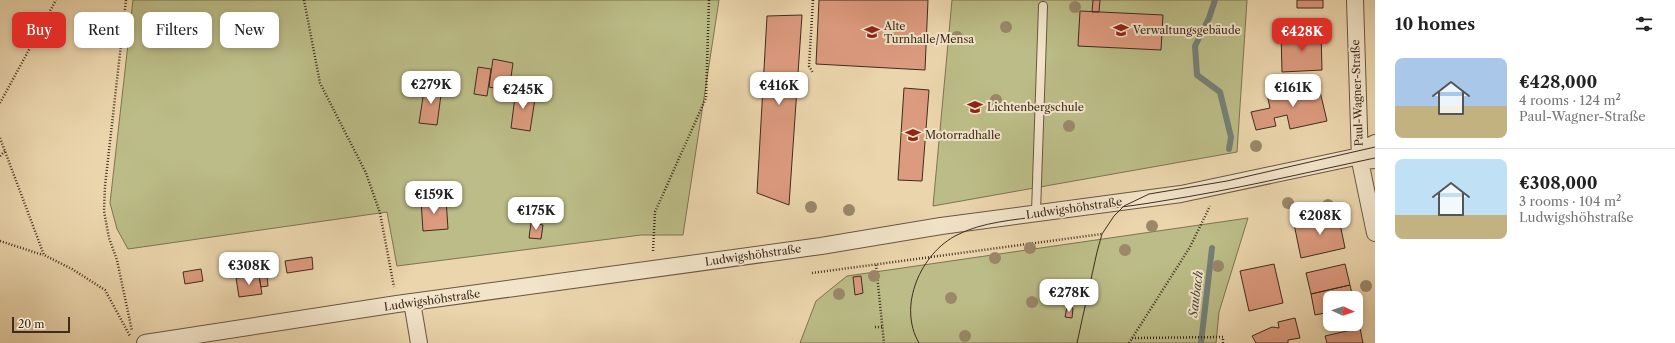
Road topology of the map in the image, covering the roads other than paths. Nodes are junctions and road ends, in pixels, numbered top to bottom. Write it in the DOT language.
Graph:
graph roads {
  1 [pos="1355,0"];
  2 [pos="1043,6"];
  3 [pos="1375,143"];
  4 [pos="1364,157"];
  5 [pos="1036,212"];
  6 [pos="1375,233"];
  7 [pos="405,303"];
  8 [pos="136,338"];
  9 [pos="419,343"];
  1 -- 4 [label="street, Paul-Wagner-Straße"];
  2 -- 5 [label="lane"];
  3 -- 4 [label="street, Ludwigshöhstraße"];
  4 -- 5 [label="street, Ludwigshöhstraße"];
  4 -- 6 [label="street, Paul-Wagner-Straße"];
  5 -- 7 [label="street, Ludwigshöhstraße"];
  7 -- 8 [label="street, Ludwigshöhstraße"];
  7 -- 9 [label="street"];
}
